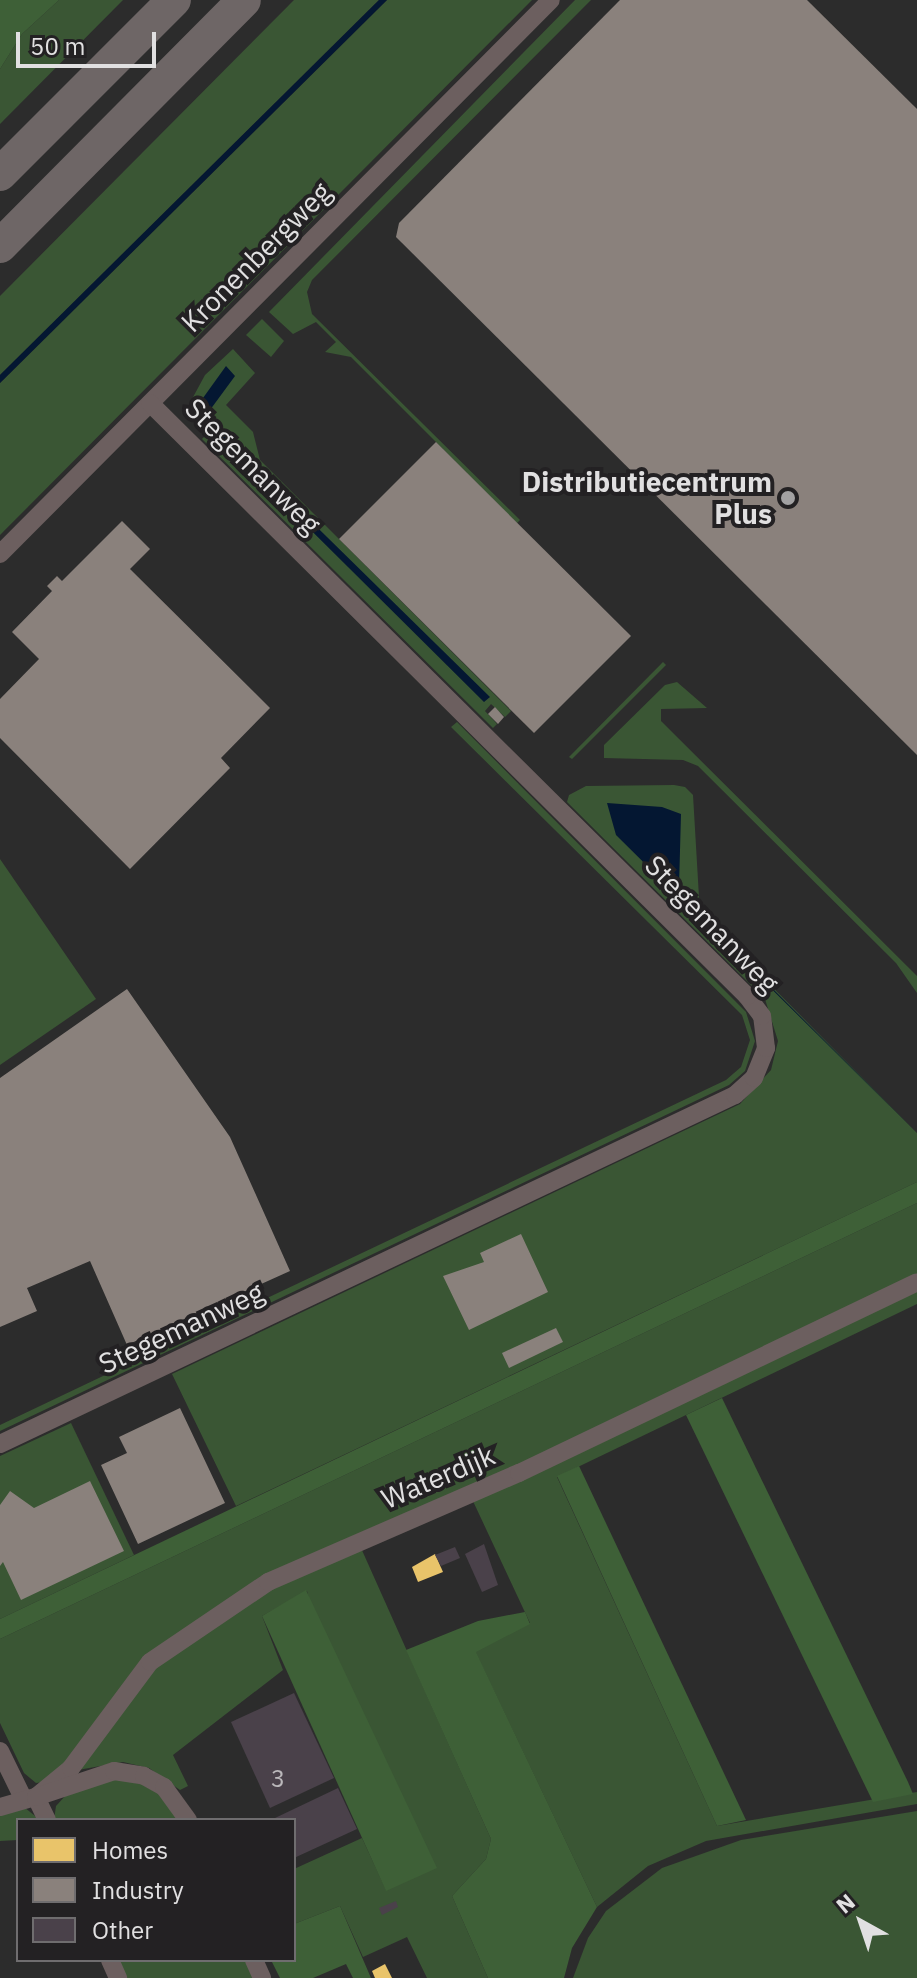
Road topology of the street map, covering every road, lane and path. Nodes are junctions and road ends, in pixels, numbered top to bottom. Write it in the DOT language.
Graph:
graph roads {
  1 [pos="174,0"];
  2 [pos="244,0"];
  3 [pos="551,0"];
  4 [pos="0,174"];
  5 [pos="0,246"];
  6 [pos="150,403"];
  7 [pos="0,554"];
  8 [pos="917,1282"];
  9 [pos="0,1444"];
  10 [pos="0,1751"];
  11 [pos="30,1797"];
  12 [pos="0,1807"];
  13 [pos="46,1818"];
  14 [pos="187,1818"];
  1 -- 4 [label="highway"];
  2 -- 5 [label="highway"];
  3 -- 6 [label="street, Kronenbergweg"];
  6 -- 7 [label="street, Kronenbergweg"];
  6 -- 9 [label="street, Stegemanweg"];
  8 -- 11 [label="street, Waterdijk"];
  10 -- 11 [label="street"];
  11 -- 12 [label="street, Waterdijk"];
  11 -- 13 [label="street"];
  11 -- 14 [label="street"];
}
